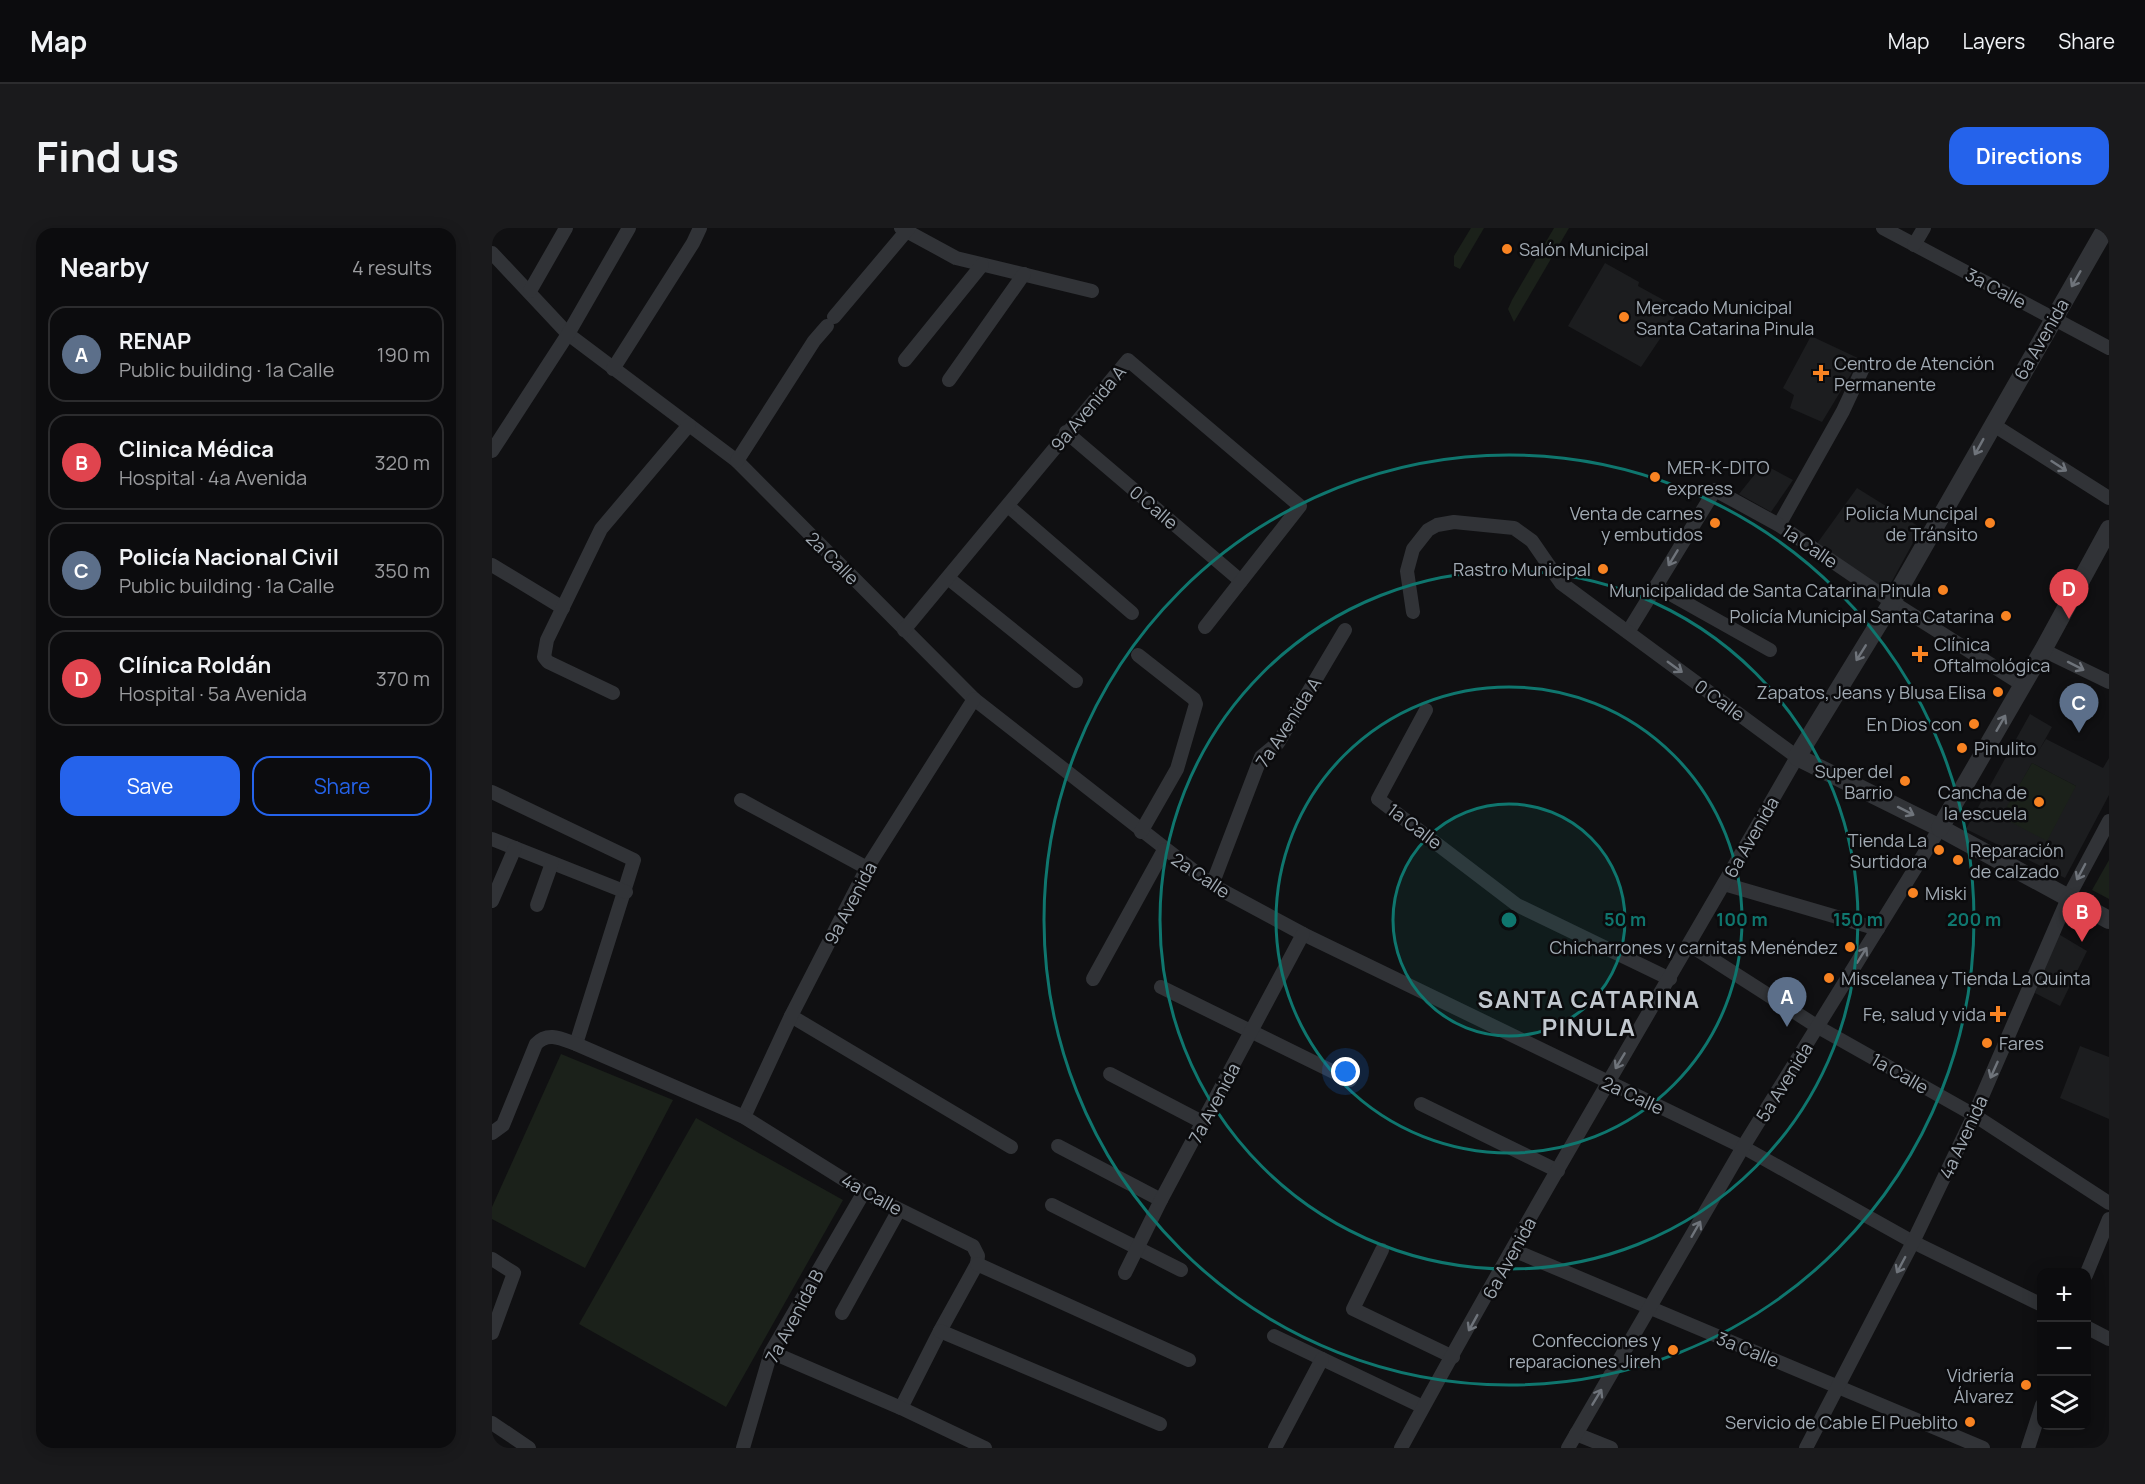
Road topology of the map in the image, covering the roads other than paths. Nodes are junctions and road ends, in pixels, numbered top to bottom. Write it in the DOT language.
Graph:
graph roads {
  1 [pos="566,228"];
  2 [pos="629,228"];
  3 [pos="700,228"];
  4 [pos="1883,228"];
  5 [pos="1924,228"];
  6 [pos="2106,228"];
  7 [pos="905,229"];
  8 [pos="1914,244"];
  9 [pos="492,253"];
  10 [pos="982,265"];
  11 [pos="1024,274"];
  12 [pos="530,291"];
  13 [pos="1092,291"];
  14 [pos="2053,318"];
  15 [pos="567,334"];
  16 [pos="2109,348"];
  17 [pos="905,360"];
  18 [pos="1863,368"];
  19 [pos="614,369"];
  20 [pos="949,380"];
  21 [pos="1992,423"];
  22 [pos="689,425"];
  23 [pos="1066,432"];
  24 [pos="492,451"];
  25 [pos="737,461"];
  26 [pos="2109,498"];
  27 [pos="1008,506"];
  28 [pos="1779,525"];
  29 [pos="2109,529"];
  30 [pos="492,565"];
  31 [pos="948,578"];
  32 [pos="1241,581"];
  33 [pos="1656,586"];
  34 [pos="1892,602"];
  35 [pos="563,608"];
  36 [pos="1413,612"];
  37 [pos="1132,614"];
  38 [pos="1205,627"];
  39 [pos="904,630"];
  40 [pos="1345,630"];
  41 [pos="1628,632"];
  42 [pos="1770,650"];
  43 [pos="2043,650"];
  44 [pos="1138,655"];
  45 [pos="1076,681"];
  46 [pos="2109,682"];
  47 [pos="2023,686"];
  48 [pos="613,693"];
  49 [pos="974,699"];
  50 [pos="1426,710"];
  51 [pos="1797,757"];
  52 [pos="492,792"];
  53 [pos="741,800"];
  54 [pos="2109,821"];
  55 [pos="1940,828"];
  56 [pos="1141,832"];
  57 [pos="492,839"];
  58 [pos="515,848"];
  59 [pos="1164,850"];
  60 [pos="552,863"];
  61 [pos="867,868"];
  62 [pos="1724,884"];
  63 [pos="1212,885"];
  64 [pos="626,892"];
  65 [pos="2069,896"];
  66 [pos="492,901"];
  67 [pos="537,905"];
  68 [pos="2109,920"];
  69 [pos="1878,929"];
  70 [pos="1303,934"];
  71 [pos="1690,945"];
  72 [pos="1093,979"];
  73 [pos="1670,979"];
  74 [pos="1161,987"];
  75 [pos="791,1017"];
  76 [pos="1818,1027"];
  77 [pos="1251,1032"];
  78 [pos="576,1044"];
  79 [pos="1110,1074"];
  80 [pos="1350,1080"];
  81 [pos="1607,1083"];
  82 [pos="1421,1104"];
  83 [pos="1974,1115"];
  84 [pos="744,1117"];
  85 [pos="1204,1123"];
  86 [pos="492,1133"];
  87 [pos="1058,1146"];
  88 [pos="1011,1147"];
  89 [pos="1743,1148"];
  90 [pos="1558,1171"];
  91 [pos="864,1192"];
  92 [pos="1161,1200"];
  93 [pos="2109,1203"];
  94 [pos="1052,1205"];
  95 [pos="899,1210"];
  96 [pos="2109,1219"];
  97 [pos="1913,1242"];
  98 [pos="1138,1246"];
  99 [pos="1383,1250"];
  100 [pos="1513,1250"];
  101 [pos="492,1259"];
  102 [pos="977,1264"];
  103 [pos="2089,1268"];
  104 [pos="1181,1270"];
  105 [pos="1125,1273"];
  106 [pos="2037,1303"];
  107 [pos="1650,1308"];
  108 [pos="842,1313"];
  109 [pos="494,1325"];
  110 [pos="940,1330"];
  111 [pos="2091,1330"];
  112 [pos="1274,1336"];
  113 [pos="2109,1339"];
  114 [pos="771,1352"];
  115 [pos="1453,1357"];
  116 [pos="1322,1359"];
  117 [pos="1189,1360"];
  118 [pos="1837,1386"];
  119 [pos="1423,1407"];
  120 [pos="901,1408"];
  121 [pos="2037,1420"];
  122 [pos="492,1423"];
  123 [pos="1160,1424"];
  124 [pos="1576,1434"];
  125 [pos="978,1446"];
  126 [pos="529,1448"];
  127 [pos="743,1448"];
  128 [pos="1275,1448"];
  129 [pos="1401,1448"];
  130 [pos="1568,1448"];
  131 [pos="1611,1448"];
  132 [pos="1806,1448"];
  133 [pos="1983,1448"];
  134 [pos="2028,1448"];
  1 -- 12 [label="street"];
  2 -- 15 [label="street"];
  3 -- 19 [label="street"];
  4 -- 8 [label="street, 3a Calle"];
  5 -- 8 [label="street"];
  6 -- 14 [label="street, 6a Avenida, one-way"];
  7 -- 10 [label="street"];
  7 -- 25 [label="street"];
  8 -- 14 [label="street, 3a Calle"];
  9 -- 12 [label="street, 2a Calle"];
  10 -- 11 [label="street"];
  10 -- 17 [label="street"];
  11 -- 13 [label="street"];
  11 -- 20 [label="street"];
  12 -- 15 [label="street, 2a Calle"];
  14 -- 16 [label="street, 3a Calle"];
  14 -- 21 [label="street, 6a Avenida"];
  15 -- 19 [label="street, 2a Calle"];
  15 -- 24 [label="street"];
  18 -- 28 [label="street"];
  19 -- 22 [label="street, 2a Calle"];
  21 -- 26 [label="street, one-way"];
  21 -- 34 [label="street, 6a Avenida, one-way"];
  22 -- 25 [label="street, 2a Calle"];
  22 -- 35 [label="street"];
  23 -- 27 [label="street, 9a Avenida A"];
  23 -- 32 [label="street, 0 Calle"];
  23 -- 32 [label="street, 9a Avenida A"];
  25 -- 39 [label="street, 2a Calle"];
  27 -- 31 [label="street, 9a Avenida A"];
  27 -- 37 [label="street"];
  28 -- 33 [label="street, 1a Calle, one-way"];
  28 -- 34 [label="street, 1a Calle"];
  29 -- 43 [label="street, 5a Avenida"];
  30 -- 35 [label="street"];
  31 -- 39 [label="street, 9a Avenida A"];
  31 -- 45 [label="street"];
  32 -- 38 [label="street"];
  33 -- 41 [label="street"];
  33 -- 42 [label="street"];
  34 -- 47 [label="street, 1a Calle"];
  34 -- 51 [label="street, 6a Avenida, one-way"];
  35 -- 48 [label="street"];
  36 -- 41 [label="street, 0 Calle"];
  39 -- 49 [label="street, 2a Calle"];
  40 -- 63 [label="street, 7a Avenida A"];
  41 -- 51 [label="street, 0 Calle, one-way"];
  43 -- 46 [label="street, one-way"];
  43 -- 47 [label="street, 5a Avenida"];
  44 -- 56 [label="street"];
  55 -- 47 [label="street, 5a Avenida, one-way"];
  49 -- 56 [label="street, 2a Calle"];
  49 -- 61 [label="street, 9a Avenida"];
  50 -- 73 [label="street, 1a Calle"];
  51 -- 55 [label="street, 0 Calle, one-way"];
  51 -- 62 [label="street, 6a Avenida"];
  52 -- 64 [label="street"];
  53 -- 61 [label="street"];
  54 -- 65 [label="street, 4a Avenida, one-way"];
  55 -- 65 [label="street, 0 Calle"];
  55 -- 69 [label="street, 5a Avenida"];
  56 -- 59 [label="street, 2a Calle"];
  57 -- 58 [label="street"];
  58 -- 60 [label="street"];
  58 -- 66 [label="street"];
  59 -- 63 [label="street, 2a Calle"];
  59 -- 72 [label="street"];
  60 -- 64 [label="street"];
  60 -- 67 [label="street"];
  61 -- 75 [label="street, 9a Avenida"];
  62 -- 69 [label="street"];
  62 -- 71 [label="street, 6a Avenida"];
  63 -- 70 [label="street, 2a Calle"];
  64 -- 78 [label="street"];
  65 -- 68 [label="street, 0 Calle"];
  65 -- 83 [label="street, 4a Avenida, one-way"];
  76 -- 69 [label="street, 5a Avenida, one-way"];
  70 -- 77 [label="street, 7a Avenida"];
  70 -- 81 [label="street, 2a Calle"];
  71 -- 73 [label="street, 6a Avenida"];
  71 -- 76 [label="street, 1a Calle"];
  73 -- 81 [label="street, 6a Avenida, one-way"];
  74 -- 77 [label="street"];
  75 -- 84 [label="street, 9a Avenida"];
  75 -- 88 [label="street"];
  76 -- 83 [label="street, 1a Calle"];
  76 -- 89 [label="street, 5a Avenida"];
  77 -- 80 [label="street"];
  77 -- 85 [label="street, 7a Avenida"];
  78 -- 84 [label="street, 4a Calle"];
  78 -- 86 [label="street, 4a Calle"];
  79 -- 85 [label="street"];
  81 -- 89 [label="street, 2a Calle"];
  81 -- 90 [label="street, 6a Avenida"];
  82 -- 90 [label="street"];
  83 -- 93 [label="street, 1a Calle"];
  83 -- 97 [label="street, 4a Avenida"];
  84 -- 91 [label="street, 4a Calle"];
  85 -- 92 [label="street, 7a Avenida"];
  87 -- 92 [label="street"];
  89 -- 97 [label="street, 2a Calle"];
  107 -- 89 [label="street, 5a Avenida, one-way"];
  90 -- 100 [label="street, 6a Avenida"];
  91 -- 95 [label="street, 4a Calle"];
  91 -- 114 [label="street, 7a Avenida B"];
  92 -- 98 [label="street, 7a Avenida"];
  94 -- 98 [label="street"];
  95 -- 102 [label="street, 4a Calle"];
  95 -- 108 [label="street"];
  96 -- 103 [label="street"];
  97 -- 106 [label="street, 2a Calle"];
  97 -- 118 [label="street, 4a Avenida, one-way"];
  98 -- 104 [label="street"];
  98 -- 105 [label="street, 7a Avenida"];
  99 -- 115 [label="street"];
  100 -- 107 [label="street, 3a Calle"];
  100 -- 115 [label="street, 6a Avenida, one-way"];
  101 -- 109 [label="street"];
  102 -- 110 [label="street"];
  102 -- 117 [label="street"];
  107 -- 118 [label="street, 3a Calle"];
  124 -- 107 [label="street, 5a Avenida, one-way"];
  110 -- 120 [label="street"];
  110 -- 123 [label="street"];
  111 -- 113 [label="street"];
  112 -- 116 [label="street"];
  114 -- 120 [label="street"];
  114 -- 127 [label="street, 7a Avenida B"];
  115 -- 119 [label="street, 6a Avenida"];
  116 -- 119 [label="street"];
  116 -- 128 [label="street"];
  118 -- 132 [label="street, 4a Avenida"];
  118 -- 133 [label="street, 3a Calle"];
  119 -- 129 [label="street, 6a Avenida"];
  120 -- 125 [label="street"];
  121 -- 134 [label="street"];
  122 -- 126 [label="street"];
  124 -- 130 [label="street, 5a Avenida"];
  124 -- 131 [label="street"];
}
